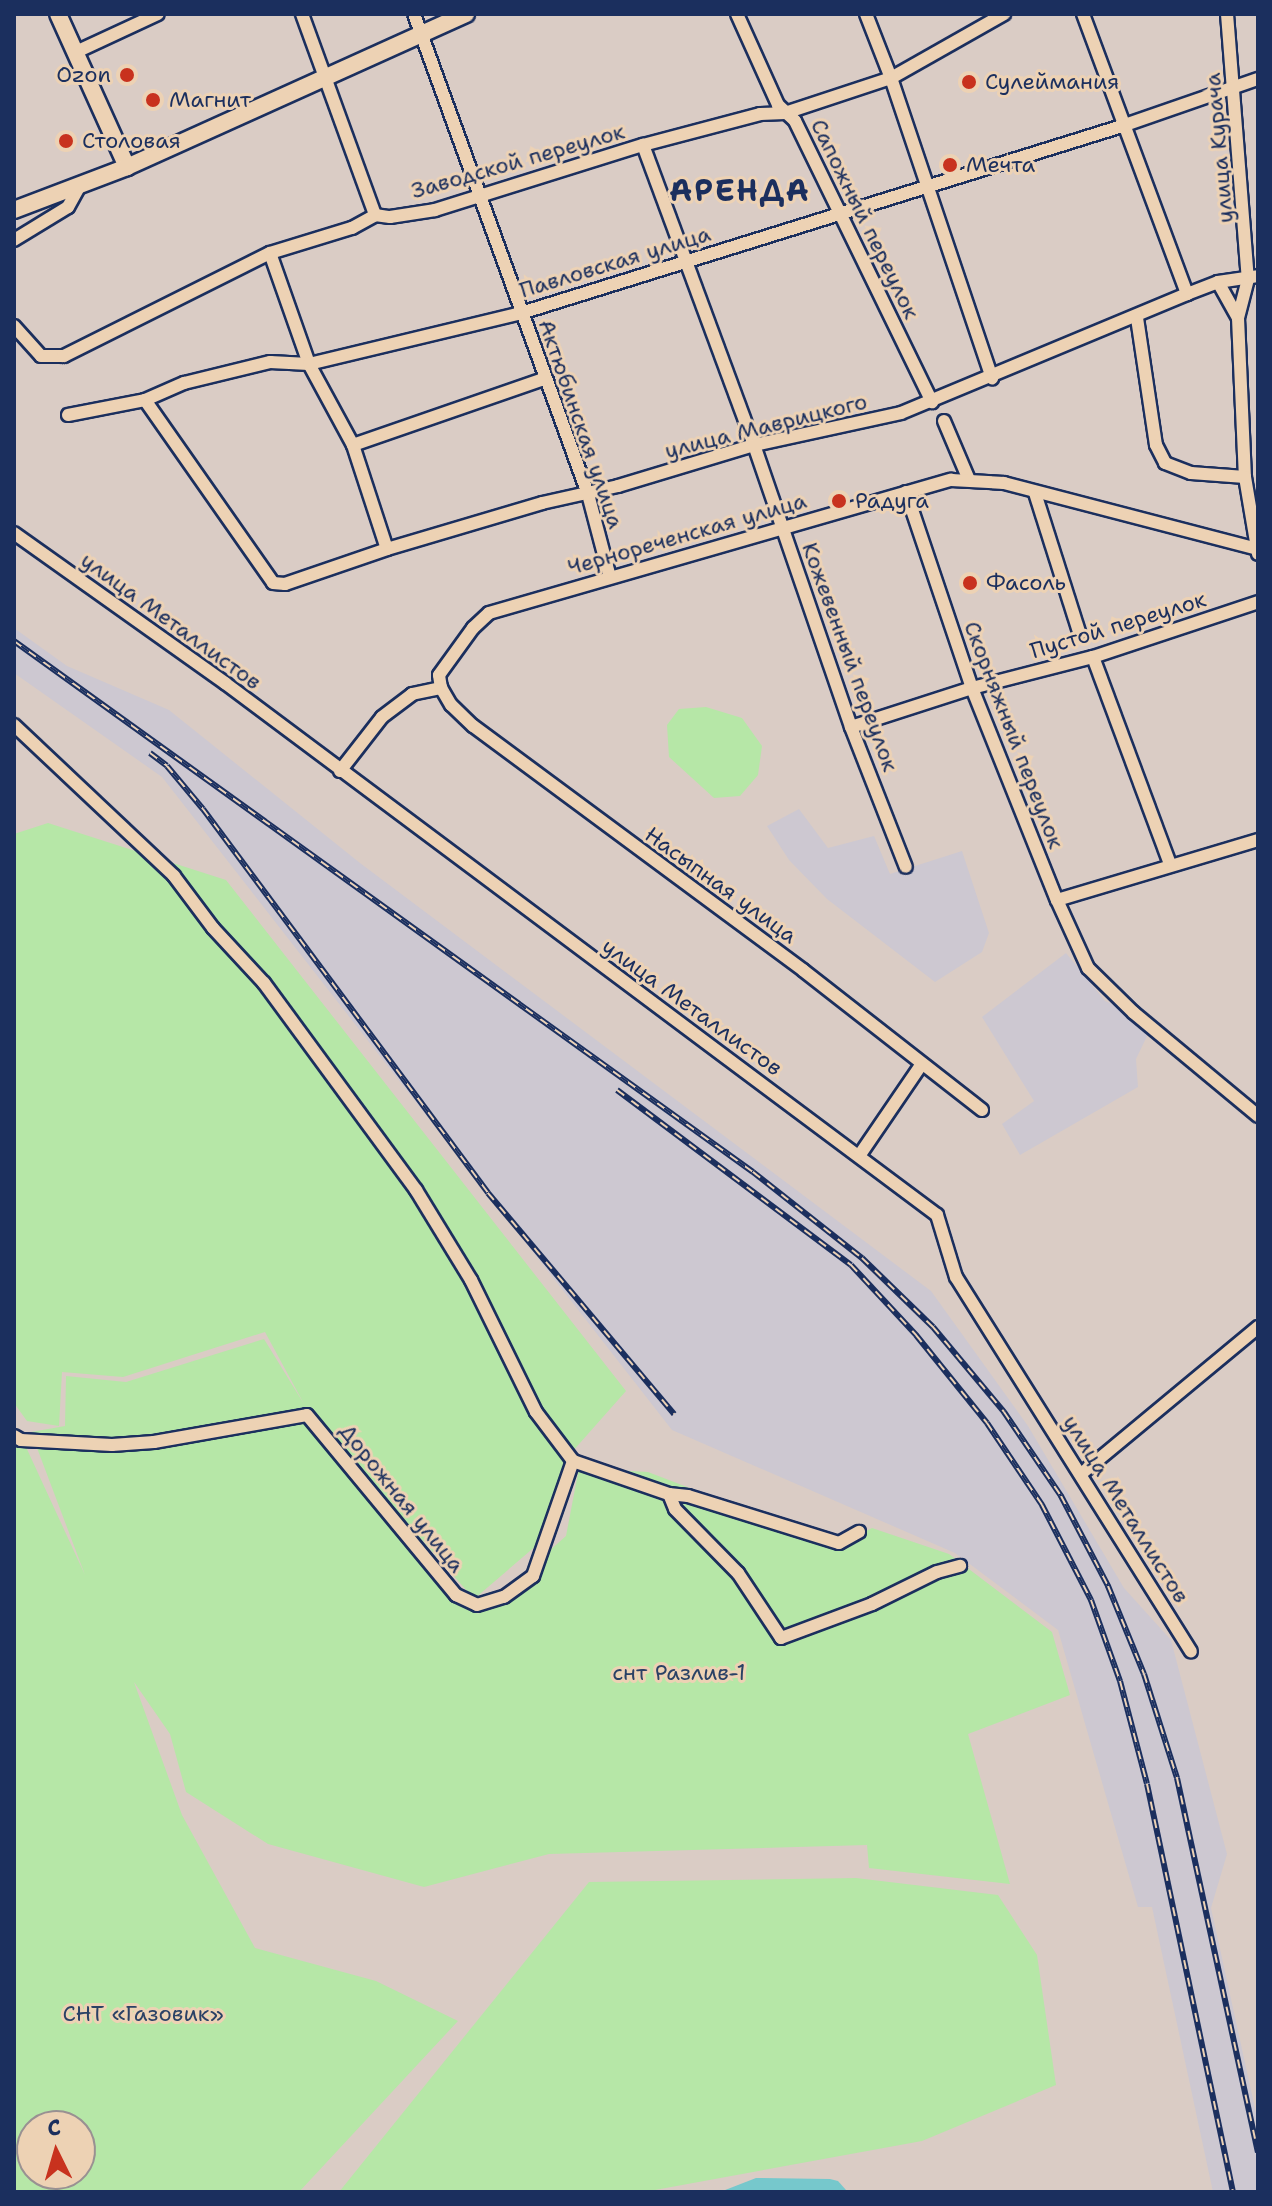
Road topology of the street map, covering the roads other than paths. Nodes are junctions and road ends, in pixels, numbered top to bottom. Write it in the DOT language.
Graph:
graph roads {
  1 [pos="58,14"];
  2 [pos="158,14"];
  3 [pos="302,14"];
  4 [pos="414,14"];
  5 [pos="466,14"];
  6 [pos="737,14"];
  7 [pos="866,14"];
  8 [pos="1004,14"];
  9 [pos="1083,14"];
  10 [pos="1227,14"];
  11 [pos="420,33"];
  12 [pos="76,52"];
  13 [pos="325,77"];
  14 [pos="891,78"];
  15 [pos="1258,79"];
  16 [pos="1234,90"];
  17 [pos="782,109"];
  18 [pos="1122,126"];
  19 [pos="643,145"];
  20 [pos="127,167"];
  21 [pos="925,184"];
  22 [pos="79,187"];
  23 [pos="481,195"];
  24 [pos="14,210"];
  25 [pos="839,213"];
  26 [pos="375,215"];
  27 [pos="14,240"];
  28 [pos="270,253"];
  29 [pos="685,262"];
  30 [pos="1253,277"];
  31 [pos="1218,282"];
  32 [pos="1187,294"];
  33 [pos="521,313"];
  34 [pos="1137,318"];
  35 [pos="1238,318"];
  36 [pos="14,326"];
  37 [pos="309,364"];
  38 [pos="546,378"];
  39 [pos="992,378"];
  40 [pos="145,400"];
  41 [pos="932,402"];
  42 [pos="68,415"];
  43 [pos="944,421"];
  44 [pos="353,445"];
  45 [pos="754,445"];
  46 [pos="1245,477"];
  47 [pos="969,480"];
  48 [pos="906,492"];
  49 [pos="1035,493"];
  50 [pos="588,494"];
  51 [pos="782,527"];
  52 [pos="14,533"];
  53 [pos="387,549"];
  54 [pos="1257,551"];
  55 [pos="610,577"];
  56 [pos="1258,602"];
  57 [pos="1079,632"];
  58 [pos="1093,657"];
  59 [pos="441,688"];
  60 [pos="972,688"];
  61 [pos="14,725"];
  62 [pos="851,727"];
  63 [pos="340,771"];
  64 [pos="1258,840"];
  65 [pos="1170,864"];
  66 [pos="906,867"];
  67 [pos="1057,900"];
  68 [pos="921,1065"];
  69 [pos="982,1110"];
  70 [pos="1258,1116"];
  71 [pos="859,1156"];
  72 [pos="1258,1327"];
  73 [pos="18,1438"];
  74 [pos="573,1461"];
  75 [pos="1081,1474"];
  76 [pos="669,1494"];
  77 [pos="859,1532"];
  78 [pos="960,1566"];
  79 [pos="1191,1651"];
  1 -- 12 [label="street"];
  2 -- 12 [label="street"];
  3 -- 13 [label="street"];
  4 -- 11 [label="street, Актюбинская улица"];
  5 -- 11 [label="street"];
  6 -- 17 [label="street, Сапожный переулок"];
  7 -- 14 [label="street"];
  8 -- 14 [label="street"];
  9 -- 18 [label="street"];
  10 -- 16 [label="street, улица Курача"];
  11 -- 13 [label="street"];
  11 -- 23 [label="street, Актюбинская улица"];
  12 -- 20 [label="street"];
  13 -- 20 [label="street"];
  13 -- 26 [label="street"];
  14 -- 17 [label="street"];
  14 -- 21 [label="street"];
  15 -- 16 [label="street, Павловская улица"];
  16 -- 18 [label="street, Павловская улица"];
  16 -- 30 [label="street, улица Курача"];
  17 -- 19 [label="street, Заводской переулок"];
  17 -- 25 [label="street, Сапожный переулок"];
  18 -- 21 [label="street, Павловская улица"];
  18 -- 32 [label="street"];
  19 -- 23 [label="street, Заводской переулок"];
  19 -- 29 [label="street, Кожевенный переулок"];
  20 -- 22 [label="street"];
  21 -- 25 [label="street, Павловская улица"];
  21 -- 39 [label="street"];
  22 -- 24 [label="street"];
  22 -- 27 [label="street"];
  23 -- 26 [label="street, Заводской переулок"];
  23 -- 33 [label="street, Актюбинская улица"];
  25 -- 29 [label="street, Павловская улица"];
  25 -- 41 [label="street, Сапожный переулок"];
  26 -- 28 [label="street, Заводской переулок"];
  28 -- 36 [label="street, Заводской переулок"];
  28 -- 37 [label="street"];
  29 -- 33 [label="street, Павловская улица"];
  29 -- 45 [label="street, Кожевенный переулок"];
  30 -- 31 [label="street, улица Маврицкого"];
  30 -- 35 [label="street, улица Курача"];
  31 -- 32 [label="street, улица Маврицкого"];
  31 -- 35 [label="street"];
  32 -- 34 [label="street, улица Маврицкого"];
  33 -- 37 [label="street, Павловская улица"];
  33 -- 38 [label="street, Актюбинская улица"];
  34 -- 39 [label="street, улица Маврицкого"];
  34 -- 46 [label="street"];
  35 -- 46 [label="street"];
  37 -- 40 [label="street, Павловская улица"];
  37 -- 44 [label="street"];
  38 -- 44 [label="street"];
  38 -- 50 [label="street, Актюбинская улица"];
  39 -- 41 [label="street, улица Маврицкого"];
  40 -- 42 [label="street, Павловская улица"];
  40 -- 53 [label="street, улица Маврицкого"];
  41 -- 45 [label="street, улица Маврицкого"];
  43 -- 47 [label="street"];
  44 -- 53 [label="street"];
  45 -- 50 [label="street, улица Маврицкого"];
  45 -- 51 [label="street, Кожевенный переулок"];
  46 -- 54 [label="street"];
  47 -- 48 [label="street, Чернореченская улица"];
  47 -- 49 [label="street, Чернореченская улица"];
  48 -- 51 [label="street, Чернореченская улица"];
  48 -- 60 [label="street, Скорняжный переулок"];
  49 -- 54 [label="street, Чернореченская улица"];
  49 -- 57 [label="street"];
  50 -- 53 [label="street, улица Маврицкого"];
  50 -- 55 [label="street, Актюбинская улица"];
  51 -- 55 [label="street, Чернореченская улица"];
  51 -- 62 [label="street, Кожевенный переулок"];
  52 -- 63 [label="street, улица Металлистов"];
  55 -- 59 [label="street, Чернореченская улица"];
  56 -- 58 [label="street, Пустой переулок"];
  58 -- 60 [label="street, Пустой переулок"];
  58 -- 65 [label="street"];
  59 -- 63 [label="street"];
  59 -- 68 [label="street, Насыпная улица"];
  60 -- 62 [label="street, Пустой переулок"];
  60 -- 67 [label="street, Скорняжный переулок"];
  61 -- 74 [label="street"];
  62 -- 66 [label="street, Кожевенный переулок"];
  63 -- 71 [label="street, улица Металлистов"];
  64 -- 65 [label="street"];
  65 -- 67 [label="street"];
  67 -- 70 [label="street, Скорняжный переулок"];
  68 -- 69 [label="street, Насыпная улица"];
  68 -- 71 [label="street"];
  71 -- 75 [label="street, улица Металлистов"];
  72 -- 75 [label="street"];
  73 -- 74 [label="street, Дорожная улица"];
  74 -- 76 [label="street"];
  75 -- 79 [label="street, улица Металлистов"];
  76 -- 77 [label="street"];
  76 -- 78 [label="street"];
}
